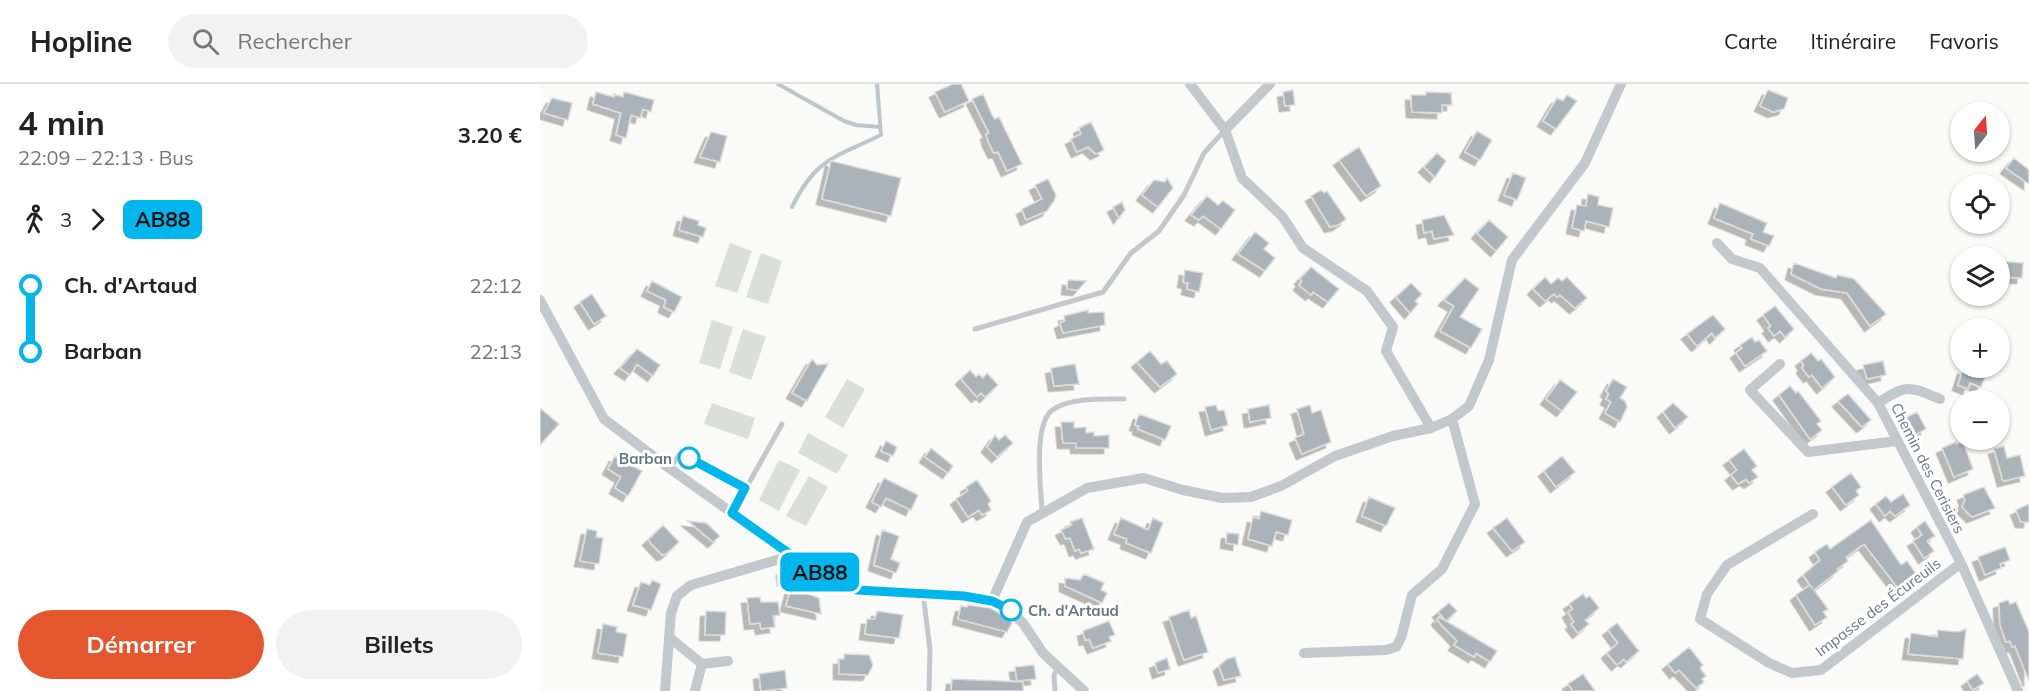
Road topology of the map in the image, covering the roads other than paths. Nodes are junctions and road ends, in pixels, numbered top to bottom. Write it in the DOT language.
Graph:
graph roads {
  1 [pos="1190,84"];
  2 [pos="1270,84"];
  3 [pos="1621,84"];
  4 [pos="1225,130"];
  5 [pos="1717,243"];
  6 [pos="540,300"];
  7 [pos="975,329"];
  8 [pos="1780,364"];
  9 [pos="1124,399"];
  10 [pos="1940,399"];
  11 [pos="1878,403"];
  12 [pos="1452,419"];
  13 [pos="782,424"];
  14 [pos="1431,428"];
  15 [pos="1897,441"];
  16 [pos="669,468"];
  17 [pos="745,488"];
  18 [pos="1042,512"];
  19 [pos="732,513"];
  20 [pos="1813,514"];
  21 [pos="787,552"];
  22 [pos="1961,563"];
  23 [pos="923,593"];
  24 [pos="992,601"];
  25 [pos="669,637"];
  26 [pos="1304,653"];
  27 [pos="728,661"];
  28 [pos="702,664"];
  29 [pos="1058,668"];
  30 [pos="665,691"];
  31 [pos="695,691"];
  32 [pos="929,691"];
  33 [pos="1055,691"];
  34 [pos="1084,691"];
  35 [pos="2018,691"];
  1 -- 4 [label="street"];
  2 -- 4 [label="street"];
  3 -- 12 [label="street"];
  4 -- 7 [label="lane"];
  4 -- 14 [label="street"];
  5 -- 11 [label="street, Chemin des Cerisiers"];
  6 -- 16 [label="street"];
  8 -- 15 [label="street"];
  9 -- 18 [label="lane"];
  10 -- 11 [label="street"];
  11 -- 15 [label="street, Chemin des Cerisiers"];
  12 -- 14 [label="street"];
  12 -- 26 [label="street"];
  13 -- 17 [label="lane"];
  14 -- 18 [label="street"];
  15 -- 22 [label="street, Chemin des Cerisiers"];
  16 -- 17 [label="lane"];
  16 -- 19 [label="street"];
  17 -- 19 [label="lane"];
  18 -- 24 [label="street"];
  19 -- 21 [label="street"];
  20 -- 22 [label="street, Impasse des Écureuils"];
  21 -- 23 [label="street"];
  21 -- 25 [label="street"];
  22 -- 35 [label="street, Chemin des Cerisiers"];
  23 -- 24 [label="street"];
  23 -- 32 [label="lane"];
  24 -- 29 [label="street"];
  25 -- 28 [label="street"];
  25 -- 30 [label="street"];
  27 -- 28 [label="street"];
  28 -- 31 [label="street"];
  29 -- 33 [label="lane"];
  29 -- 34 [label="street"];
}
